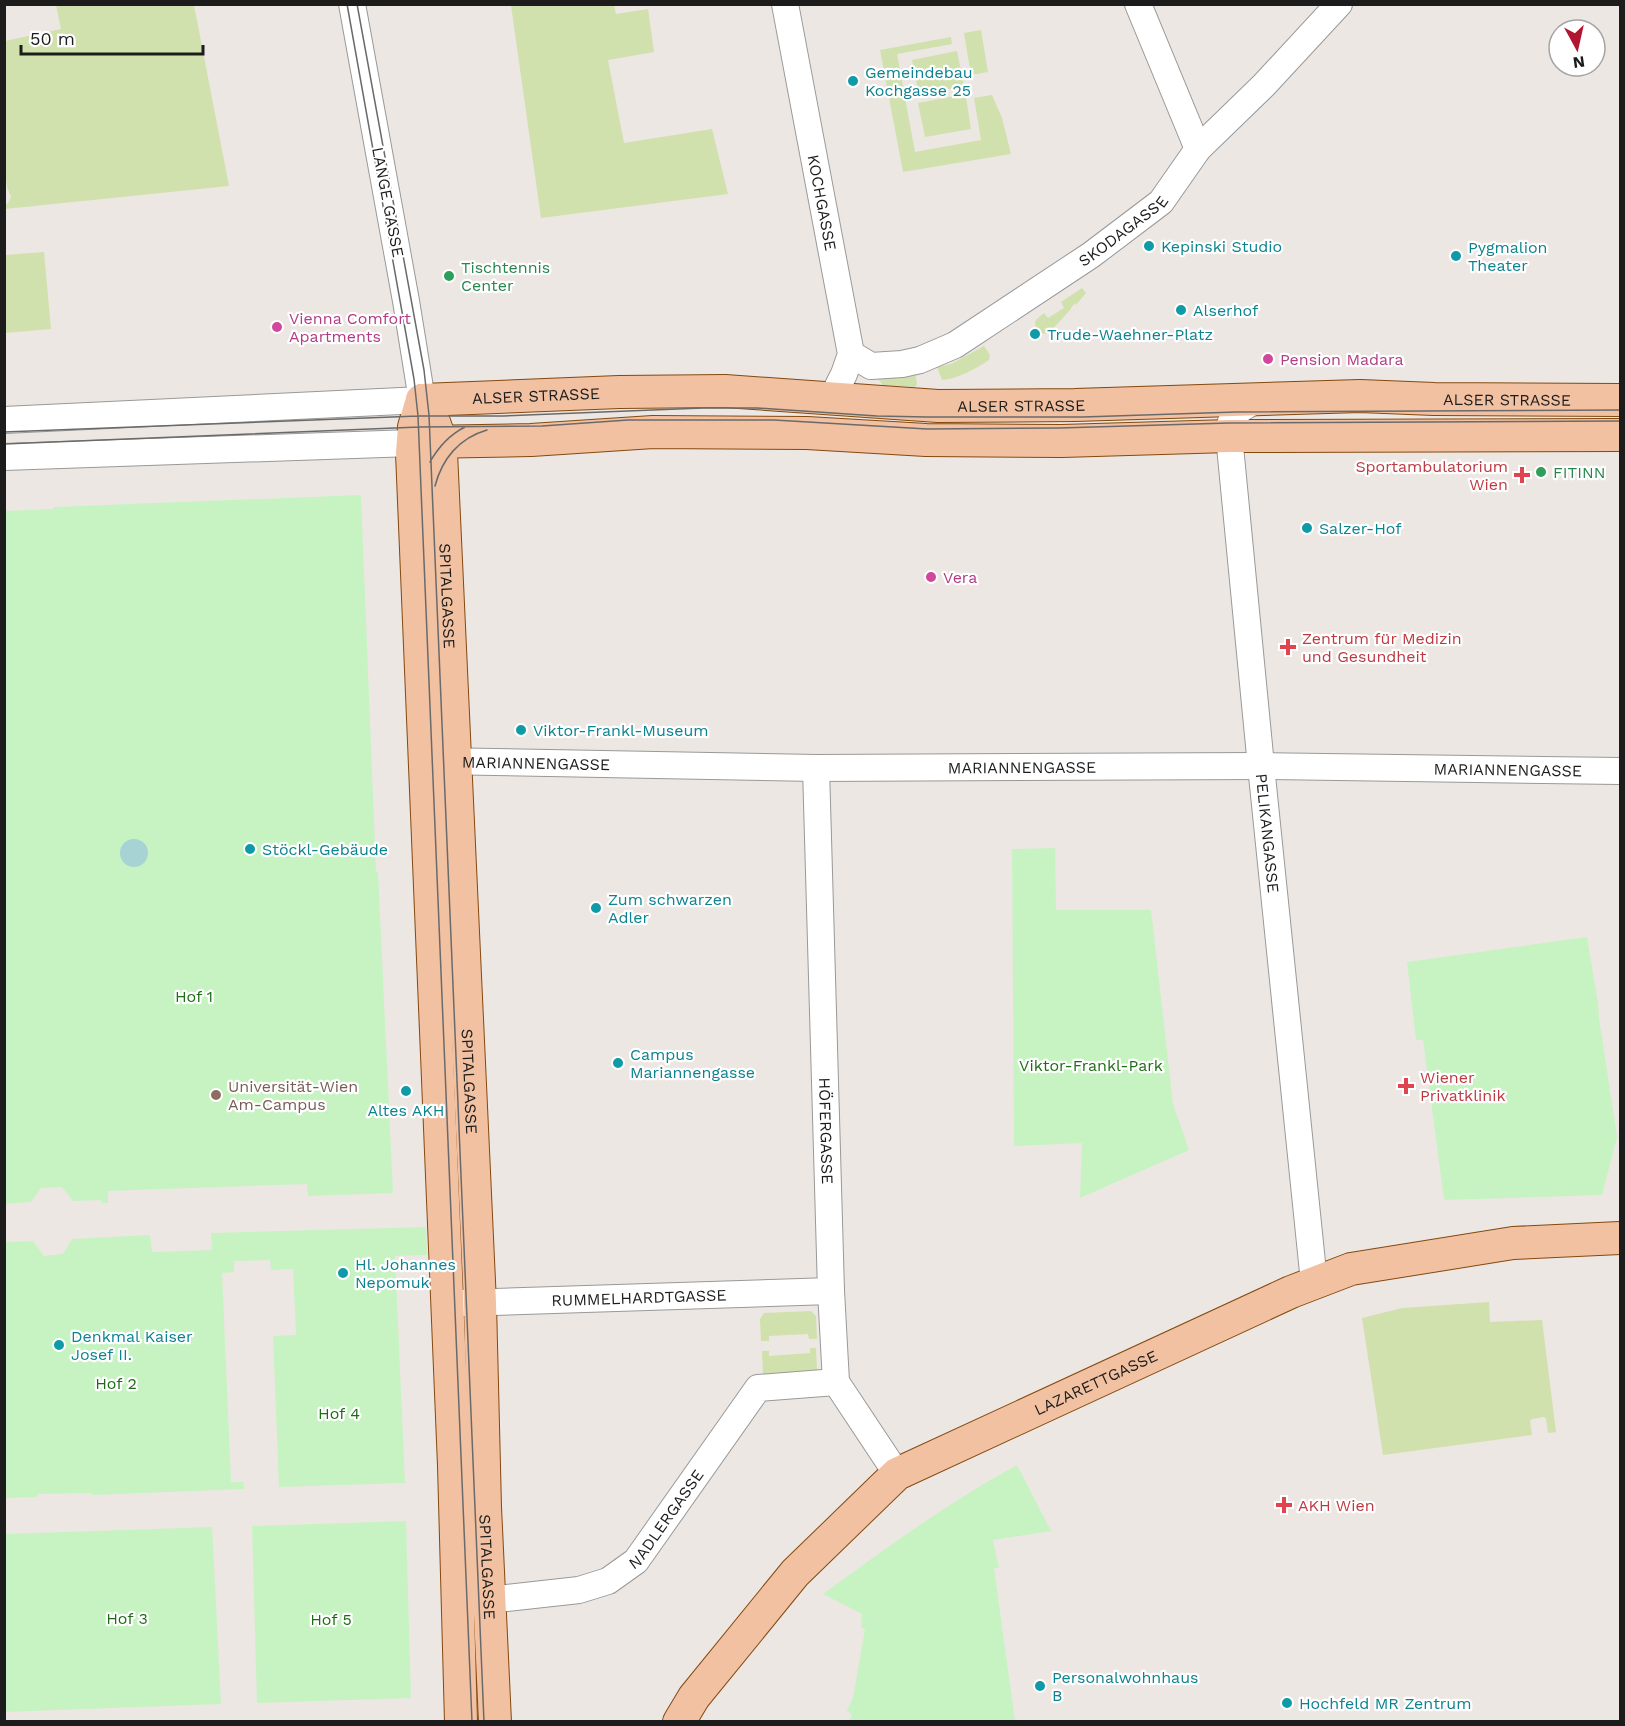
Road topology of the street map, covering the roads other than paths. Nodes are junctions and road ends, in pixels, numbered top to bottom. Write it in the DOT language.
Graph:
graph roads {
  1 [pos="352,4"];
  2 [pos="1138,4"];
  3 [pos="1339,4"];
  4 [pos="789,5"];
  5 [pos="1198,150"];
  6 [pos="851,354"];
  7 [pos="832,398"];
  8 [pos="1261,398"];
  9 [pos="422,400"];
  10 [pos="1620,400"];
  11 [pos="4,420"];
  12 [pos="1620,435"];
  13 [pos="1229,436"];
  14 [pos="426,442"];
  15 [pos="4,457"];
  16 [pos="424,761"];
  17 [pos="455,762"];
  18 [pos="1261,766"];
  19 [pos="816,768"];
  20 [pos="1620,771"];
  21 [pos="1620,1238"];
  22 [pos="1314,1282"];
  23 [pos="831,1292"];
  24 [pos="480,1303"];
  25 [pos="446,1304"];
  26 [pos="836,1382"];
  27 [pos="897,1474"];
  28 [pos="489,1601"];
  29 [pos="457,1603"];
  30 [pos="461,1722"];
  31 [pos="495,1722"];
  32 [pos="678,1722"];
  1 -- 9 [label="street, LANGE GASSE"];
  2 -- 5 [label="street"];
  3 -- 5 [label="street, SKODAGASSE"];
  4 -- 6 [label="street, KOCHGASSE"];
  5 -- 6 [label="street, SKODAGASSE"];
  6 -- 7 [label="street"];
  7 -- 8 [label="main road, ALSER STRASSE"];
  7 -- 9 [label="main road, ALSER STRASSE"];
  8 -- 10 [label="main road, ALSER STRASSE"];
  8 -- 13 [label="street, PELIKANGASSE"];
  9 -- 11 [label="street, ALSER STRASSE"];
  9 -- 14 [label="main road"];
  12 -- 13 [label="main road"];
  13 -- 14 [label="main road"];
  13 -- 18 [label="street, PELIKANGASSE"];
  14 -- 15 [label="street"];
  14 -- 16 [label="main road, SPITALGASSE"];
  14 -- 17 [label="main road, SPITALGASSE"];
  16 -- 17 [label="street, MARIANNENGASSE"];
  16 -- 25 [label="main road, SPITALGASSE"];
  17 -- 19 [label="street, MARIANNENGASSE"];
  17 -- 24 [label="main road, SPITALGASSE"];
  18 -- 19 [label="street, MARIANNENGASSE"];
  18 -- 20 [label="street, MARIANNENGASSE"];
  18 -- 22 [label="street, PELIKANGASSE"];
  19 -- 23 [label="street, HÖFERGASSE"];
  21 -- 22 [label="main road, LAZARETTGASSE"];
  22 -- 27 [label="main road, LAZARETTGASSE"];
  23 -- 24 [label="street, RUMMELHARDTGASSE"];
  23 -- 26 [label="street, HÖFERGASSE"];
  24 -- 25 [label="street, RUMMELHARDTGASSE"];
  24 -- 28 [label="main road, SPITALGASSE"];
  25 -- 29 [label="main road, SPITALGASSE"];
  26 -- 27 [label="street"];
  26 -- 28 [label="street, NADLERGASSE"];
  27 -- 32 [label="main road, LAZARETTGASSE"];
  28 -- 29 [label="street, NADLERGASSE"];
  28 -- 31 [label="main road, SPITALGASSE"];
  29 -- 30 [label="main road, SPITALGASSE"];
}
